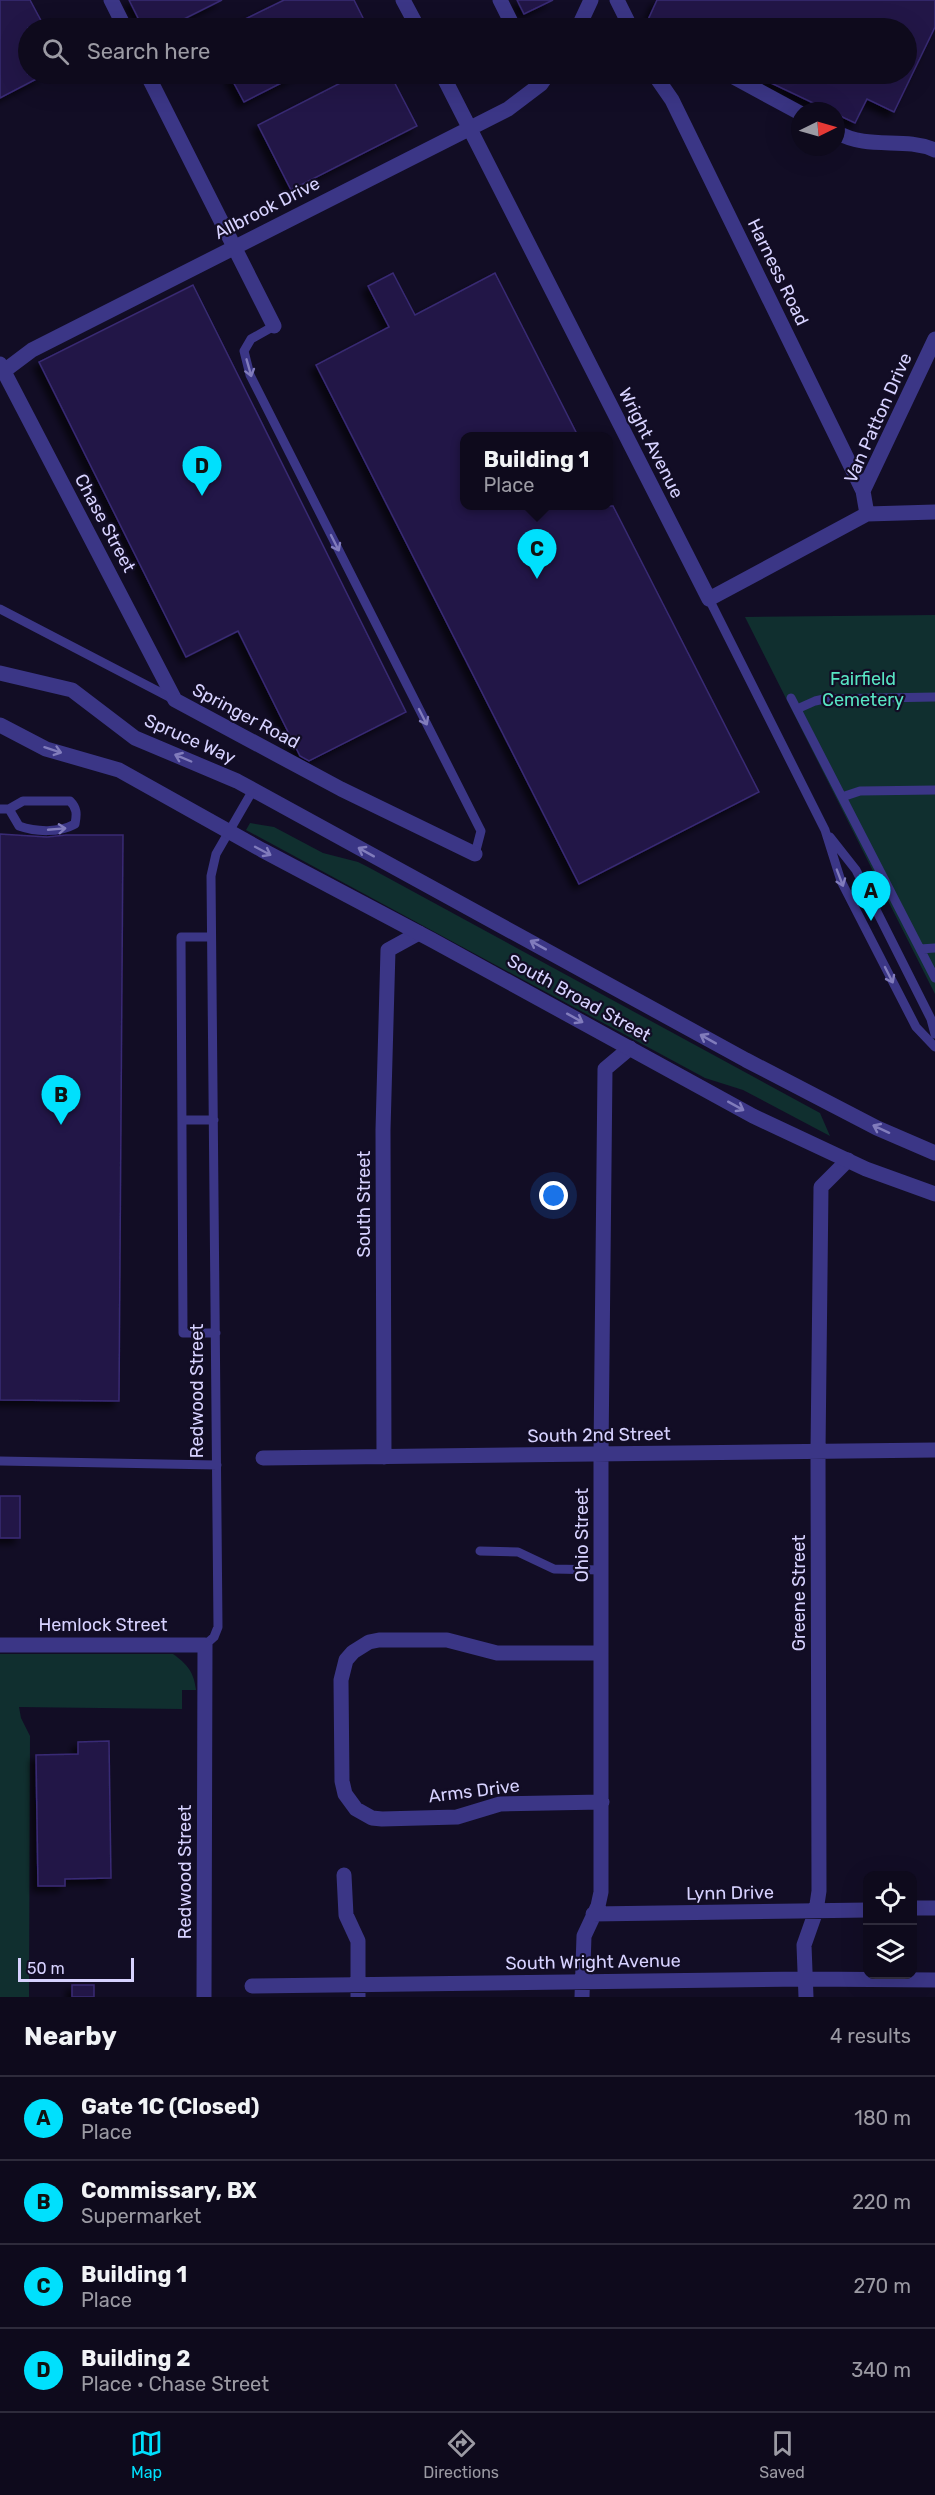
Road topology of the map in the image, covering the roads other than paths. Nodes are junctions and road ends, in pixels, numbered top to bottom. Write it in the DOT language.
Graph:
graph roads {
  1 [pos="111,0"];
  2 [pos="403,0"];
  3 [pos="500,0"];
  4 [pos="591,0"];
  5 [pos="617,0"];
  6 [pos="120,18"];
  7 [pos="413,18"];
  8 [pos="509,18"];
  9 [pos="583,18"];
  10 [pos="625,18"];
  11 [pos="152,84"];
  12 [pos="447,84"];
  13 [pos="535,84"];
  14 [pos="661,84"];
  15 [pos="746,84"];
  16 [pos="791,108"];
  17 [pos="470,128"];
  18 [pos="845,136"];
  19 [pos="935,150"];
  20 [pos="234,246"];
  21 [pos="274,326"];
  22 [pos="935,339"];
  23 [pos="932,355"];
  24 [pos="1,370"];
  25 [pos="863,491"];
  26 [pos="935,512"];
  27 [pos="867,514"];
  28 [pos="709,599"];
  29 [pos="0,609"];
  30 [pos="0,673"];
  31 [pos="935,697"];
  32 [pos="791,698"];
  33 [pos="176,700"];
  34 [pos="797,709"];
  35 [pos="0,725"];
  36 [pos="237,781"];
  37 [pos="253,790"];
  38 [pos="935,790"];
  39 [pos="842,797"];
  40 [pos="5,809"];
  41 [pos="825,830"];
  42 [pos="228,831"];
  43 [pos="475,854"];
  44 [pos="419,933"];
  45 [pos="211,937"];
  46 [pos="935,948"];
  47 [pos="920,949"];
  48 [pos="935,978"];
  49 [pos="935,1034"];
  50 [pos="935,1047"];
  51 [pos="630,1048"];
  52 [pos="182,1120"];
  53 [pos="214,1120"];
  54 [pos="935,1152"];
  55 [pos="848,1160"];
  56 [pos="931,1191"];
  57 [pos="216,1333"];
  58 [pos="935,1450"];
  59 [pos="818,1451"];
  60 [pos="601,1454"];
  61 [pos="384,1457"];
  62 [pos="263,1458"];
  63 [pos="0,1461"];
  64 [pos="217,1465"];
  65 [pos="480,1551"];
  66 [pos="601,1570"];
  67 [pos="0,1645"];
  68 [pos="205,1645"];
  69 [pos="601,1653"];
  70 [pos="602,1802"];
  71 [pos="344,1875"];
  72 [pos="917,1908"];
  73 [pos="935,1908"];
  74 [pos="863,1910"];
  75 [pos="816,1911"];
  76 [pos="594,1914"];
  77 [pos="806,1979"];
  78 [pos="935,1980"];
  79 [pos="582,1981"];
  80 [pos="252,1986"];
  81 [pos="358,1991"];
  82 [pos="204,1997"];
  83 [pos="582,1997"];
  84 [pos="806,1997"];
  1 -- 6 [label="street"];
  2 -- 7 [label="street"];
  3 -- 8 [label="street"];
  4 -- 9 [label="street"];
  5 -- 10 [label="street"];
  11 -- 20 [label="street"];
  12 -- 17 [label="street, Wright Avenue"];
  13 -- 17 [label="street, Allbrook Drive"];
  14 -- 25 [label="street, Harness Road"];
  15 -- 16 [label="street"];
  17 -- 20 [label="street, Allbrook Drive"];
  17 -- 28 [label="street, Wright Avenue"];
  18 -- 19 [label="street"];
  20 -- 21 [label="street"];
  20 -- 24 [label="street, Allbrook Drive"];
  21 -- 43 [label="lane, one-way"];
  22 -- 23 [label="street, Van Patton Drive"];
  23 -- 25 [label="street, Van Patton Drive"];
  24 -- 33 [label="street, Chase Street"];
  25 -- 27 [label="street, Van Patton Drive"];
  26 -- 27 [label="street"];
  27 -- 28 [label="street"];
  28 -- 41 [label="lane, Wright Avenue"];
  29 -- 33 [label="lane, Springer Road"];
  36 -- 30 [label="street, Spruce Way, one-way"];
  31 -- 34 [label="lane"];
  32 -- 34 [label="lane"];
  33 -- 43 [label="street, Springer Road"];
  34 -- 39 [label="lane"];
  35 -- 42 [label="street, South Broad Street, one-way"];
  36 -- 37 [label="street, South Broad Street"];
  37 -- 42 [label="lane, Redwood Street"];
  54 -- 37 [label="street, South Broad Street, one-way"];
  38 -- 39 [label="lane"];
  39 -- 47 [label="lane"];
  40 -- 40 [label="lane, one-way"];
  41 -- 49 [label="lane, Wright Avenue"];
  41 -- 50 [label="lane, Wright Avenue, one-way"];
  42 -- 44 [label="street, South Broad Street, one-way"];
  42 -- 45 [label="lane, Redwood Street"];
  44 -- 51 [label="street, South Broad Street, one-way"];
  44 -- 61 [label="street, South Street"];
  45 -- 52 [label="lane"];
  45 -- 53 [label="lane, Redwood Street"];
  46 -- 47 [label="lane"];
  47 -- 48 [label="lane"];
  51 -- 55 [label="street, South Broad Street, one-way"];
  51 -- 60 [label="street, Ohio Street"];
  52 -- 53 [label="lane"];
  52 -- 57 [label="lane"];
  53 -- 57 [label="lane, Redwood Street"];
  55 -- 56 [label="street, South Broad Street"];
  55 -- 59 [label="street, Greene Street"];
  57 -- 64 [label="lane, Redwood Street"];
  58 -- 59 [label="street, South 2nd Street"];
  59 -- 60 [label="street, South 2nd Street"];
  59 -- 75 [label="street, Greene Street"];
  60 -- 61 [label="street, South 2nd Street"];
  60 -- 66 [label="street, Ohio Street"];
  61 -- 62 [label="street, South 2nd Street"];
  63 -- 64 [label="lane"];
  64 -- 68 [label="lane, Redwood Street"];
  65 -- 66 [label="lane"];
  66 -- 69 [label="street, Ohio Street"];
  67 -- 68 [label="street, Hemlock Street"];
  68 -- 82 [label="street, Redwood Street"];
  69 -- 70 [label="street, Ohio Street"];
  69 -- 70 [label="street, Arms Drive"];
  70 -- 76 [label="street, Ohio Street"];
  71 -- 81 [label="street"];
  72 -- 73 [label="street"];
  74 -- 75 [label="street, Lynn Drive"];
  75 -- 76 [label="street, Lynn Drive"];
  75 -- 77 [label="street, Greene Street"];
  76 -- 79 [label="street, Ohio Street"];
  77 -- 78 [label="street, South Wright Avenue"];
  77 -- 79 [label="street, South Wright Avenue"];
  77 -- 84 [label="street, Greene Street"];
  79 -- 81 [label="street, South Wright Avenue"];
  79 -- 83 [label="street, Ohio Street"];
  80 -- 81 [label="street, South Wright Avenue"];
}
